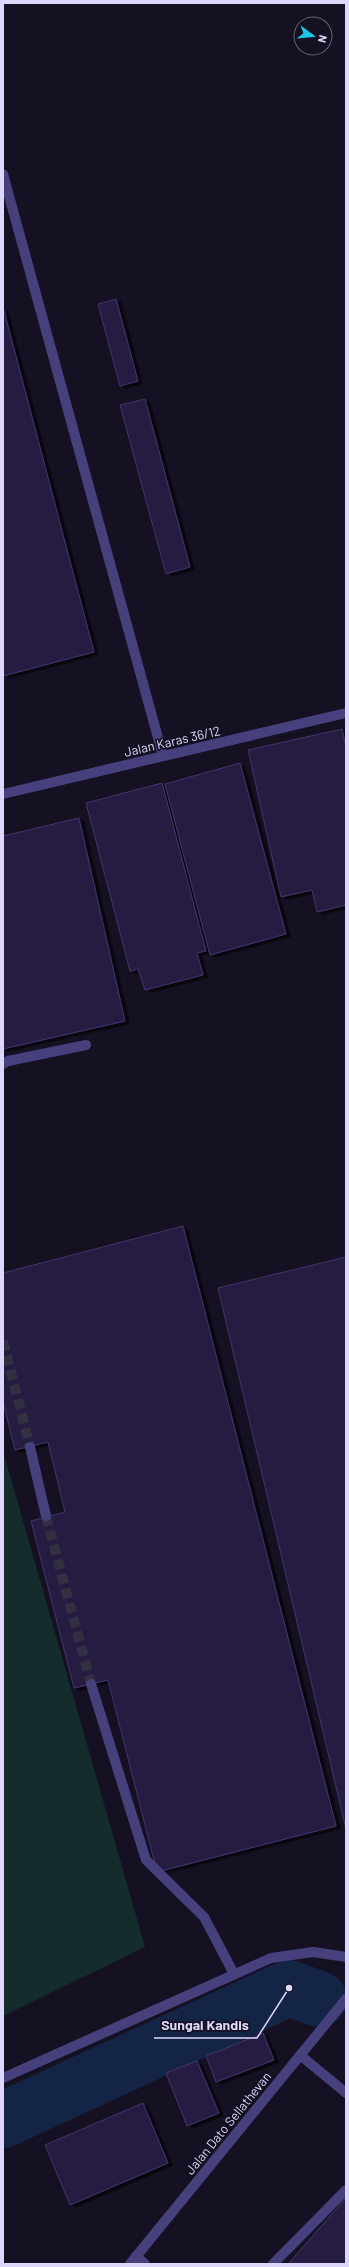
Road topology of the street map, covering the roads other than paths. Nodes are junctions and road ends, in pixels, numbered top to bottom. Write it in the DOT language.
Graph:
graph roads {
  1 [pos="3,174"];
  2 [pos="346,713"];
  3 [pos="163,756"];
  4 [pos="3,794"];
  5 [pos="86,1045"];
  6 [pos="3,1064"];
  7 [pos="30,1447"];
  8 [pos="46,1516"];
  9 [pos="90,1684"];
  10 [pos="346,1957"];
  11 [pos="234,1974"];
  12 [pos="346,1999"];
  13 [pos="300,2055"];
  14 [pos="3,2078"];
  15 [pos="346,2093"];
  16 [pos="346,2190"];
  17 [pos="133,2260"];
  18 [pos="145,2264"];
  19 [pos="273,2264"];
  1 -- 3 [label="street"];
  2 -- 3 [label="street, Jalan Karas 36/12"];
  3 -- 4 [label="street, Jalan Karas 36/12"];
  5 -- 6 [label="street"];
  7 -- 8 [label="street"];
  9 -- 11 [label="street"];
  10 -- 11 [label="street"];
  11 -- 14 [label="street"];
  12 -- 13 [label="street, Jalan Dato Sellathevan"];
  13 -- 15 [label="street"];
  13 -- 17 [label="street, Jalan Dato Sellathevan"];
  16 -- 19 [label="street"];
  17 -- 18 [label="street"];
}
